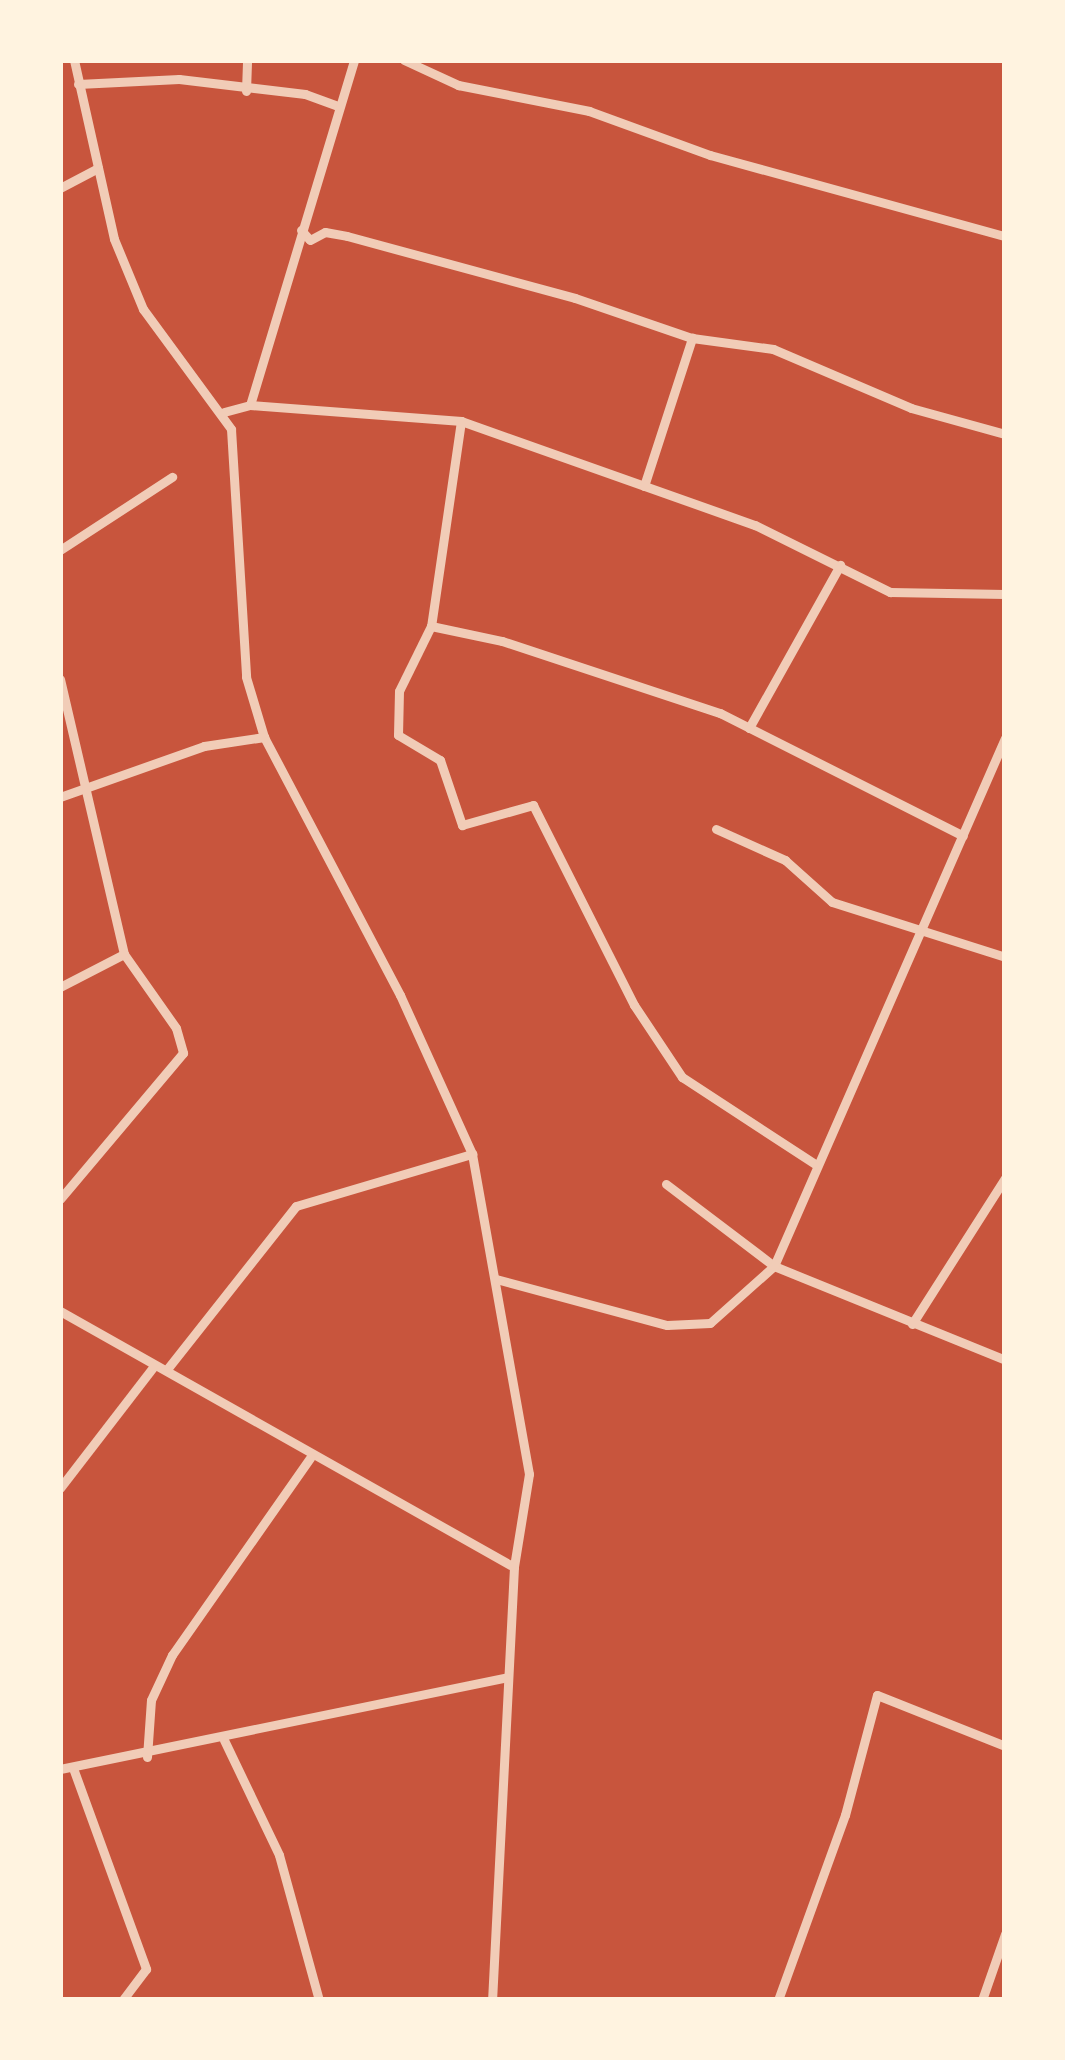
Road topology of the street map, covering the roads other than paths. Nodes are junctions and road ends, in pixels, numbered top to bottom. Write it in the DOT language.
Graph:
graph roads {
  1 [pos="74,60"];
  2 [pos="247,60"];
  3 [pos="354,60"];
  4 [pos="404,60"];
  5 [pos="78,85"];
  6 [pos="246,91"];
  7 [pos="338,106"];
  8 [pos="98,168"];
  9 [pos="60,188"];
  10 [pos="301,230"];
  11 [pos="1005,236"];
  12 [pos="692,338"];
  13 [pos="250,405"];
  14 [pos="224,412"];
  15 [pos="461,422"];
  16 [pos="1005,434"];
  17 [pos="172,477"];
  18 [pos="644,486"];
  19 [pos="60,550"];
  20 [pos="840,565"];
  21 [pos="1005,594"];
  22 [pos="431,626"];
  23 [pos="60,679"];
  24 [pos="749,728"];
  25 [pos="264,737"];
  26 [pos="1005,738"];
  27 [pos="80,792"];
  28 [pos="60,797"];
  29 [pos="716,829"];
  30 [pos="963,836"];
  31 [pos="924,932"];
  32 [pos="124,954"];
  33 [pos="1005,957"];
  34 [pos="60,987"];
  35 [pos="472,1154"];
  36 [pos="815,1164"];
  37 [pos="1005,1178"];
  38 [pos="666,1184"];
  39 [pos="60,1198"];
  40 [pos="773,1266"];
  41 [pos="496,1279"];
  42 [pos="60,1311"];
  43 [pos="912,1324"];
  44 [pos="1005,1360"];
  45 [pos="154,1366"];
  46 [pos="168,1368"];
  47 [pos="310,1459"];
  48 [pos="60,1488"];
  49 [pos="514,1567"];
  50 [pos="508,1677"];
  51 [pos="224,1739"];
  52 [pos="1005,1746"];
  53 [pos="147,1757"];
  54 [pos="73,1768"];
  55 [pos="60,1769"];
  56 [pos="1005,1934"];
  57 [pos="123,2000"];
  58 [pos="319,2000"];
  59 [pos="492,2000"];
  60 [pos="778,2000"];
  61 [pos="982,2000"];
  1 -- 5 [label="street"];
  2 -- 6 [label="street"];
  3 -- 7 [label="street"];
  4 -- 11 [label="street"];
  5 -- 6 [label="street"];
  5 -- 8 [label="street"];
  6 -- 7 [label="street"];
  7 -- 10 [label="street"];
  8 -- 9 [label="street"];
  8 -- 14 [label="street"];
  10 -- 12 [label="street"];
  10 -- 13 [label="street"];
  12 -- 16 [label="street"];
  12 -- 18 [label="street"];
  13 -- 14 [label="street"];
  13 -- 15 [label="street"];
  14 -- 25 [label="street"];
  15 -- 18 [label="street"];
  15 -- 22 [label="street"];
  17 -- 19 [label="street"];
  18 -- 20 [label="street"];
  20 -- 21 [label="street"];
  20 -- 24 [label="street"];
  22 -- 24 [label="street"];
  22 -- 36 [label="street"];
  23 -- 27 [label="street"];
  24 -- 30 [label="street"];
  25 -- 27 [label="street"];
  25 -- 35 [label="street"];
  26 -- 30 [label="street"];
  27 -- 28 [label="street"];
  27 -- 32 [label="street"];
  29 -- 31 [label="street"];
  30 -- 31 [label="street"];
  31 -- 33 [label="street"];
  31 -- 36 [label="street"];
  32 -- 34 [label="street"];
  32 -- 39 [label="street"];
  35 -- 41 [label="street"];
  35 -- 46 [label="street"];
  36 -- 40 [label="street"];
  37 -- 43 [label="street"];
  38 -- 40 [label="street"];
  40 -- 41 [label="street"];
  40 -- 43 [label="street"];
  41 -- 49 [label="street"];
  42 -- 45 [label="street"];
  43 -- 44 [label="street"];
  45 -- 46 [label="street"];
  45 -- 48 [label="street"];
  46 -- 47 [label="street"];
  47 -- 49 [label="street"];
  47 -- 53 [label="street"];
  49 -- 50 [label="street"];
  50 -- 51 [label="street"];
  50 -- 59 [label="street"];
  51 -- 53 [label="street"];
  51 -- 58 [label="street"];
  52 -- 60 [label="street"];
  53 -- 54 [label="street"];
  54 -- 55 [label="street"];
  54 -- 57 [label="street"];
  56 -- 61 [label="street"];
}
